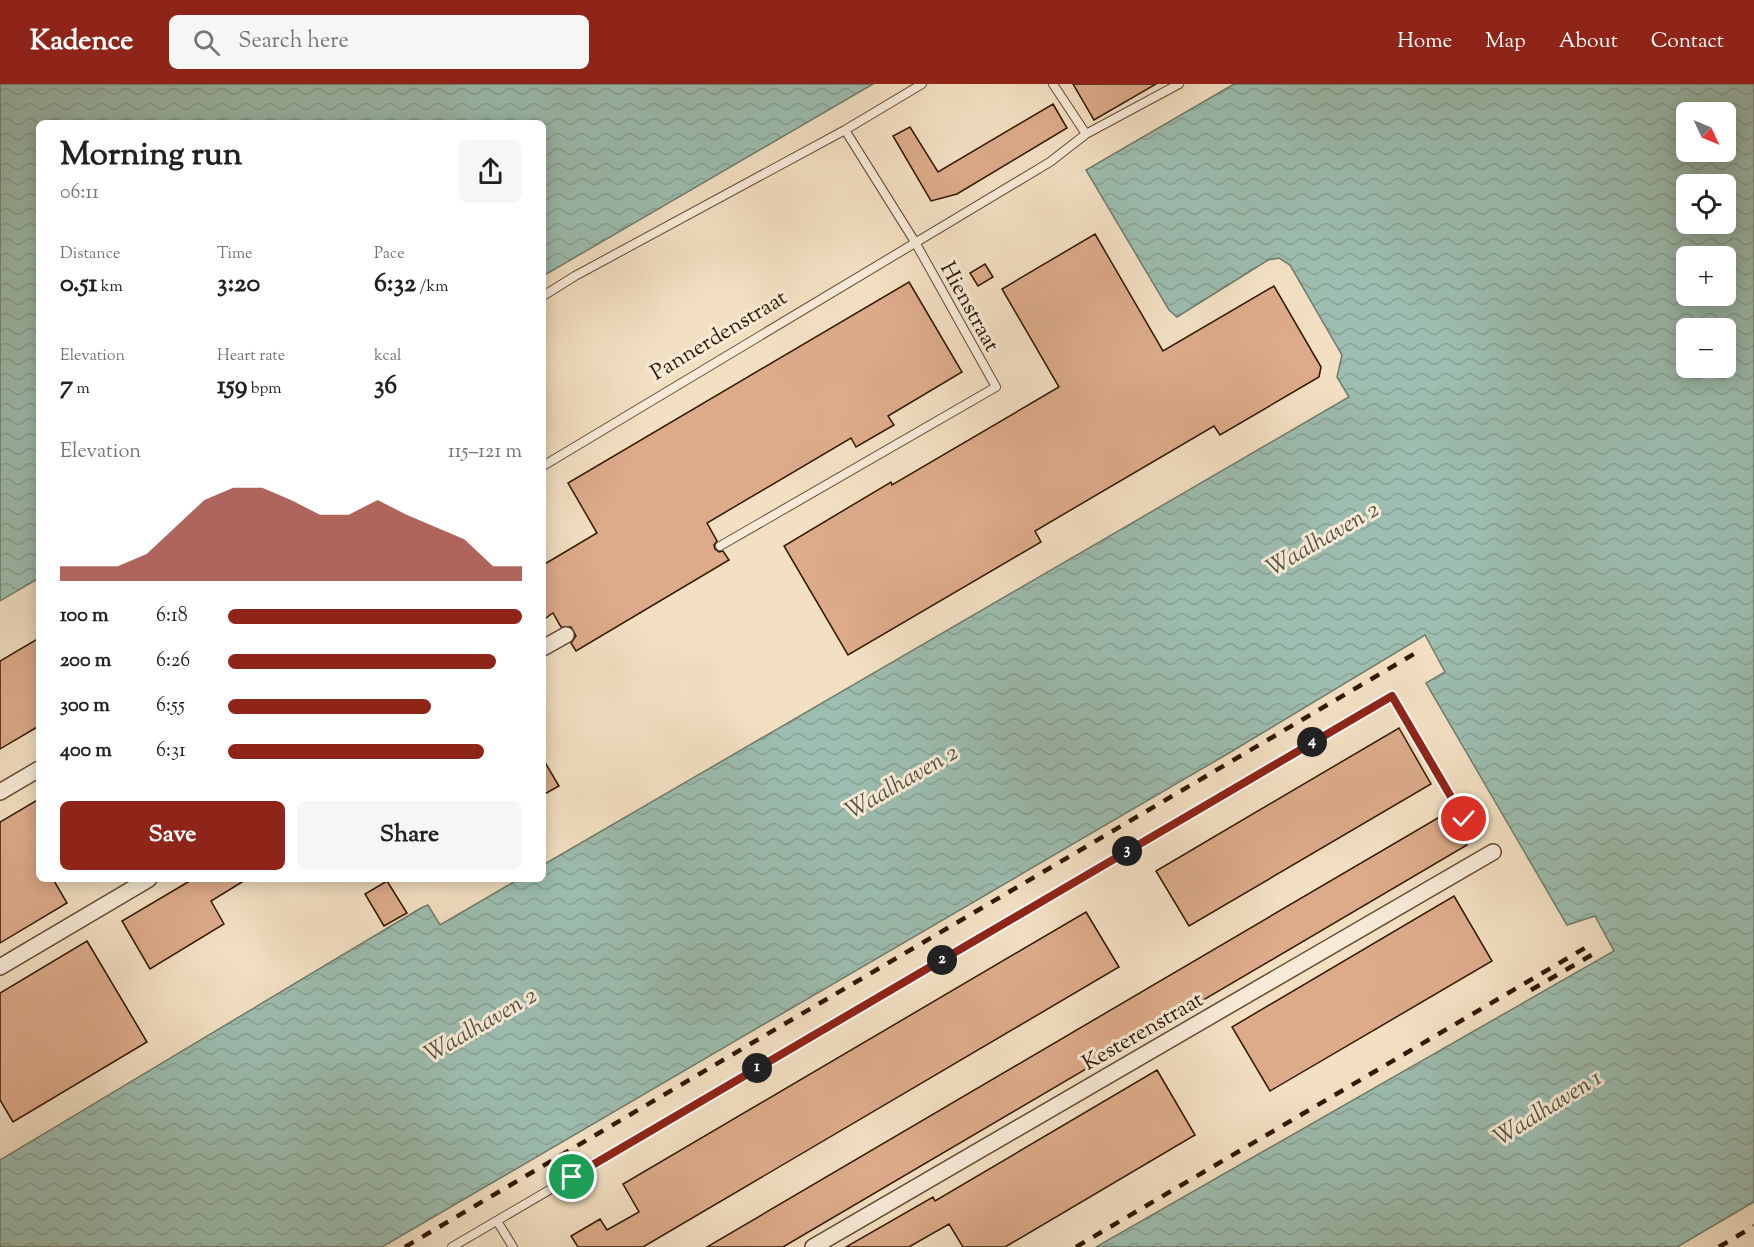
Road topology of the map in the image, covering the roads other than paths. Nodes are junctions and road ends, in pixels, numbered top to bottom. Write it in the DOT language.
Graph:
graph roads {
  1 [pos="922,84"];
  2 [pos="1053,84"];
  3 [pos="1179,84"];
  4 [pos="845,130"];
  5 [pos="1086,134"];
  6 [pos="915,242"];
  7 [pos="546,294"];
  8 [pos="546,464"];
  9 [pos="720,546"];
  10 [pos="566,635"];
  11 [pos="546,646"];
  12 [pos="36,771"];
  13 [pos="0,792"];
  14 [pos="1464,819"];
  15 [pos="1493,852"];
  16 [pos="144,882"];
  17 [pos="0,968"];
  18 [pos="497,1221"];
  19 [pos="452,1247"];
  20 [pos="513,1247"];
  21 [pos="813,1247"];
  1 -- 4 [label="lane"];
  2 -- 5 [label="lane"];
  3 -- 5 [label="lane, Pannerdenstraat"];
  4 -- 6 [label="lane, Hienstraat"];
  4 -- 7 [label="lane"];
  5 -- 6 [label="lane, Pannerdenstraat"];
  6 -- 8 [label="lane, Pannerdenstraat"];
  6 -- 9 [label="lane, Hienstraat"];
  10 -- 11 [label="street"];
  12 -- 13 [label="street"];
  14 -- 18 [label="lane"];
  15 -- 21 [label="street, Kesterenstraat"];
  16 -- 17 [label="street"];
  18 -- 19 [label="lane"];
  18 -- 20 [label="lane"];
}
